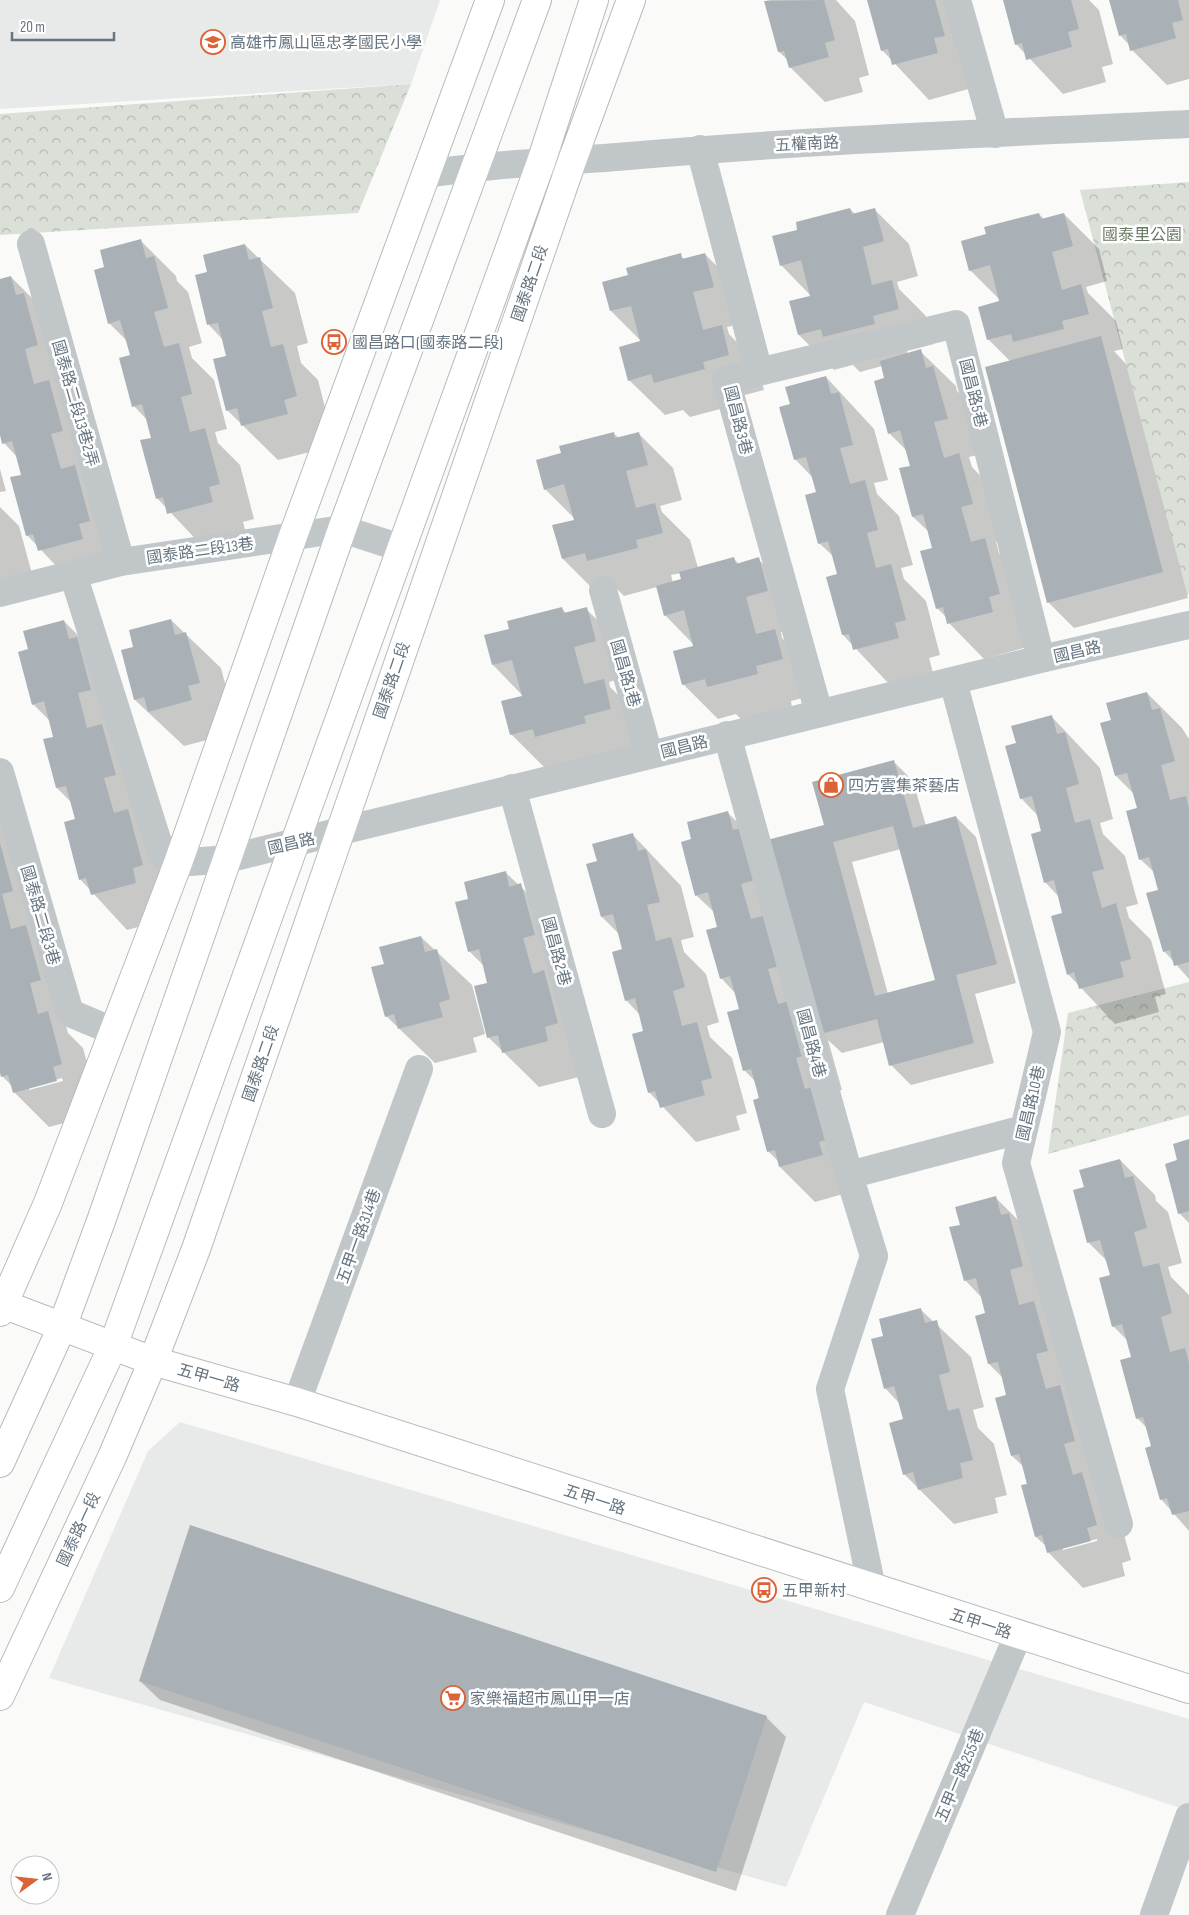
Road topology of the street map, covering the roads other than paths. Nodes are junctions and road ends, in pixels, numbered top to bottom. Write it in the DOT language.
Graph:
graph roads {
  1 [pos="490,0"];
  2 [pos="537,0"];
  3 [pos="594,0"];
  4 [pos="631,0"];
  5 [pos="957,0"];
  6 [pos="1189,124"];
  7 [pos="995,134"];
  8 [pos="700,149"];
  9 [pos="572,161"];
  10 [pos="541,162"];
  11 [pos="478,166"];
  12 [pos="426,174"];
  13 [pos="31,244"];
  14 [pos="759,372"];
  15 [pos="342,529"];
  16 [pos="293,536"];
  17 [pos="400,548"];
  18 [pos="121,562"];
  19 [pos="73,574"];
  20 [pos="603,590"];
  21 [pos="0,593"];
  22 [pos="1189,626"];
  23 [pos="1041,659"];
  24 [pos="952,680"];
  25 [pos="819,713"];
  26 [pos="728,735"];
  27 [pos="649,755"];
  28 [pos="0,772"];
  29 [pos="512,788"];
  30 [pos="338,832"];
  31 [pos="294,843"];
  32 [pos="227,859"];
  33 [pos="178,863"];
  34 [pos="113,1031"];
  35 [pos="419,1069"];
  36 [pos="602,1114"];
  37 [pos="1024,1129"];
  38 [pos="849,1175"];
  39 [pos="1,1305"];
  40 [pos="62,1327"];
  41 [pos="113,1346"];
  42 [pos="153,1360"];
  43 [pos="297,1402"];
  44 [pos="0,1463"];
  45 [pos="1119,1524"];
  46 [pos="0,1588"];
  47 [pos="872,1588"];
  48 [pos="1018,1635"];
  49 [pos="1189,1689"];
  50 [pos="0,1696"];
  51 [pos="1189,1818"];
  52 [pos="900,1915"];
  53 [pos="1154,1915"];
  1 -- 12 [label="street"];
  2 -- 11 [label="street"];
  3 -- 10 [label="street, 國泰路二段"];
  4 -- 9 [label="street, 國泰路二段"];
  5 -- 7 [label="street"];
  6 -- 7 [label="street, 五權南路"];
  7 -- 8 [label="street, 五權南路"];
  8 -- 9 [label="street, 五權南路"];
  8 -- 14 [label="street, 國昌路3巷"];
  9 -- 10 [label="street, 五權南路"];
  9 -- 30 [label="street, 國泰路二段"];
  10 -- 11 [label="street, 五權南路"];
  10 -- 17 [label="street, 國泰路二段"];
  11 -- 12 [label="street, 五權南路"];
  11 -- 15 [label="street"];
  12 -- 16 [label="street"];
  13 -- 18 [label="street, 國泰路二段13巷2弄"];
  14 -- 23 [label="street, 國昌路5巷"];
  14 -- 25 [label="street, 國昌路3巷"];
  15 -- 16 [label="street, 國泰路二段13巷"];
  15 -- 17 [label="street, 國泰路二段13巷"];
  15 -- 32 [label="street"];
  16 -- 18 [label="street, 國泰路二段13巷"];
  16 -- 33 [label="street"];
  17 -- 31 [label="street, 國泰路二段"];
  18 -- 19 [label="street, 國泰路二段13巷"];
  19 -- 21 [label="street, 國泰路二段13巷"];
  19 -- 33 [label="street"];
  20 -- 27 [label="street, 國昌路1巷"];
  22 -- 23 [label="street, 國昌路"];
  23 -- 24 [label="street, 國昌路"];
  24 -- 25 [label="street, 國昌路"];
  24 -- 37 [label="street, 國昌路10巷"];
  25 -- 26 [label="street, 國昌路"];
  26 -- 27 [label="street, 國昌路"];
  26 -- 38 [label="street, 國昌路4巷"];
  27 -- 29 [label="street, 國昌路"];
  28 -- 34 [label="street, 國泰路二段3巷"];
  29 -- 30 [label="street, 國昌路"];
  29 -- 36 [label="street, 國昌路2巷"];
  30 -- 31 [label="street, 國昌路"];
  30 -- 42 [label="street, 國泰路二段"];
  31 -- 32 [label="street, 國昌路"];
  31 -- 41 [label="street, 國泰路二段"];
  32 -- 33 [label="street, 國昌路"];
  32 -- 40 [label="street"];
  33 -- 34 [label="street"];
  34 -- 39 [label="street"];
  35 -- 43 [label="street, 五甲一路314巷"];
  37 -- 38 [label="street"];
  37 -- 45 [label="street, 國昌路10巷"];
  38 -- 47 [label="street, 國昌路4巷"];
  39 -- 40 [label="street, 五甲一路"];
  40 -- 41 [label="street, 五甲一路"];
  40 -- 44 [label="street"];
  41 -- 42 [label="street, 五甲一路"];
  41 -- 46 [label="street"];
  42 -- 43 [label="street, 五甲一路"];
  42 -- 50 [label="street, 國泰路一段"];
  43 -- 47 [label="street, 五甲一路"];
  47 -- 48 [label="street, 五甲一路"];
  48 -- 49 [label="street, 五甲一路"];
  48 -- 52 [label="street, 五甲一路255巷"];
  51 -- 53 [label="street"];
}
